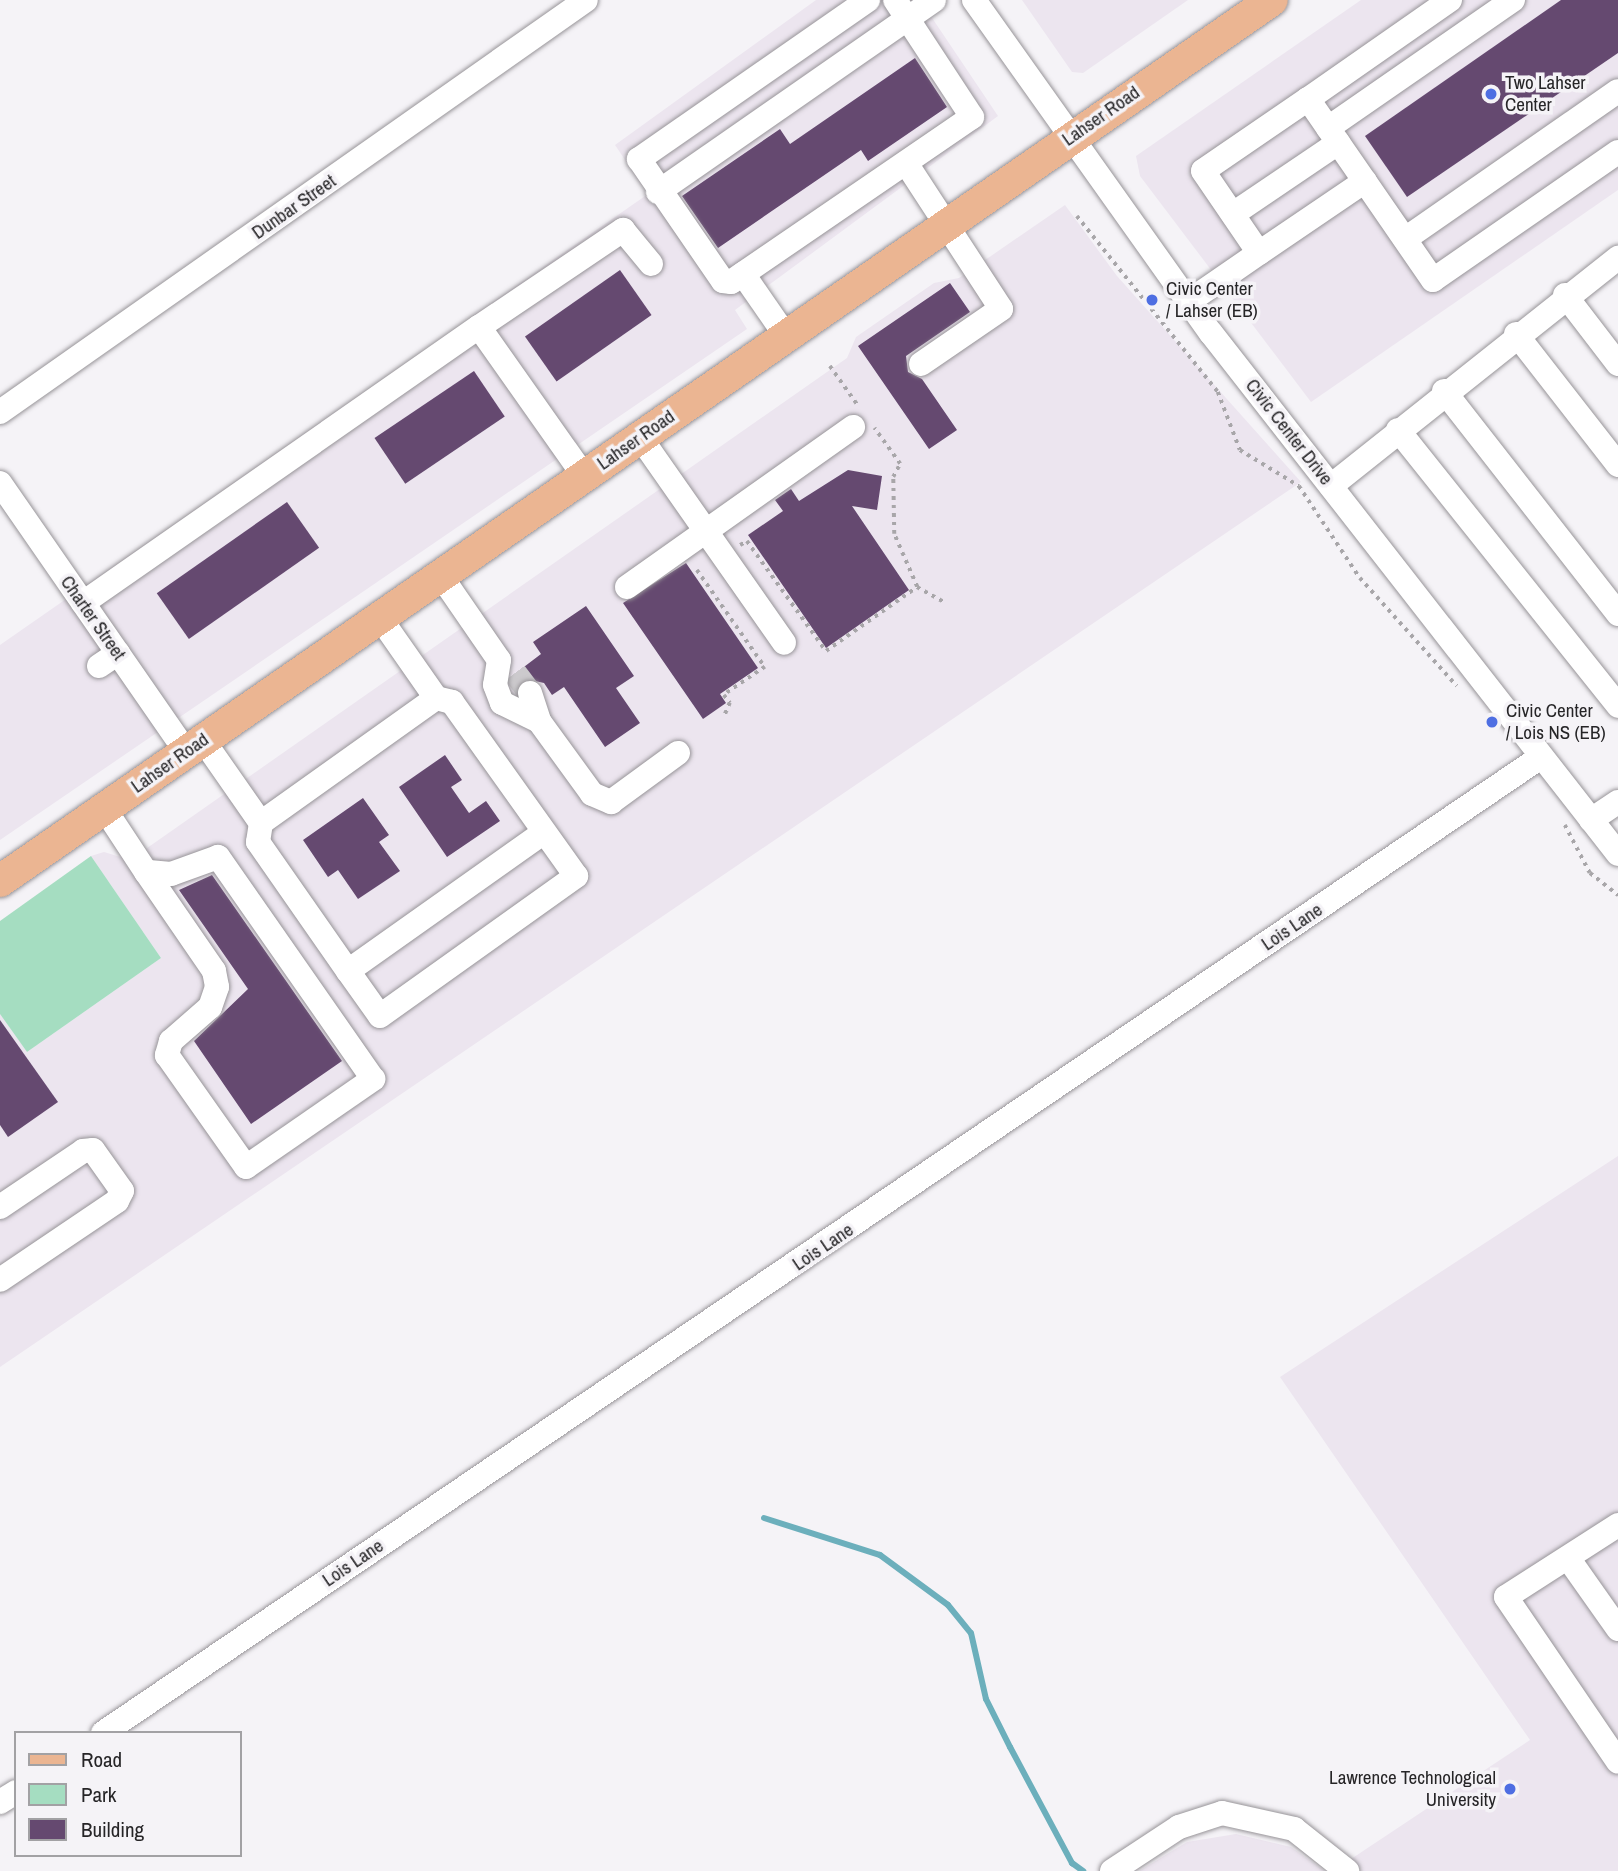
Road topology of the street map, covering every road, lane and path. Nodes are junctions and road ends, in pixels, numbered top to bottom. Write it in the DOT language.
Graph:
graph roads {
  1 [pos="586,0"];
  2 [pos="868,0"];
  3 [pos="934,0"];
  4 [pos="974,0"];
  5 [pos="1272,0"];
  6 [pos="1450,0"];
  7 [pos="1513,0"];
  8 [pos="902,9"];
  9 [pos="1618,91"];
  10 [pos="1308,99"];
  11 [pos="1333,135"];
  12 [pos="1068,139"];
  13 [pos="1618,152"];
  14 [pos="906,163"];
  15 [pos="1365,181"];
  16 [pos="658,192"];
  17 [pos="1233,215"];
  18 [pos="1077,216"];
  19 [pos="948,221"];
  20 [pos="1405,239"];
  21 [pos="1259,253"];
  22 [pos="1617,262"];
  23 [pos="652,264"];
  24 [pos="743,274"];
  25 [pos="1565,295"];
  26 [pos="1188,302"];
  27 [pos="480,327"];
  28 [pos="1516,334"];
  29 [pos="786,336"];
  30 [pos="921,364"];
  31 [pos="1618,364"];
  32 [pos="830,366"];
  33 [pos="1444,391"];
  34 [pos="0,412"];
  35 [pos="861,419"];
  36 [pos="1398,430"];
  37 [pos="640,437"];
  38 [pos="1618,464"];
  39 [pos="584,476"];
  40 [pos="0,483"];
  41 [pos="1331,486"];
  42 [pos="706,531"];
  43 [pos="732,551"];
  44 [pos="697,570"];
  45 [pos="441,576"];
  46 [pos="627,587"];
  47 [pos="917,587"];
  48 [pos="83,603"];
  49 [pos="946,603"];
  50 [pos="1618,614"];
  51 [pos="380,618"];
  52 [pos="784,643"];
  53 [pos="530,693"];
  54 [pos="1464,696"];
  55 [pos="436,698"];
  56 [pos="1618,706"];
  57 [pos="725,715"];
  58 [pos="539,721"];
  59 [pos="195,746"];
  60 [pos="678,753"];
  61 [pos="1541,757"];
  62 [pos="1618,802"];
  63 [pos="104,808"];
  64 [pos="1591,820"];
  65 [pos="1563,822"];
  66 [pos="261,823"];
  67 [pos="544,832"];
  68 [pos="1617,850"];
  69 [pos="146,872"];
  70 [pos="0,881"];
  71 [pos="1618,895"];
  72 [pos="348,971"];
  73 [pos="0,1207"];
  74 [pos="0,1280"];
  75 [pos="1618,1526"];
  76 [pos="1568,1558"];
  77 [pos="1618,1629"];
  78 [pos="106,1731"];
  79 [pos="1618,1762"];
  80 [pos="1115,1869"];
  81 [pos="1348,1871"];
  1 -- 34 [label="street, Dunbar Street"];
  2 -- 16 [label="street"];
  3 -- 8 [label="street"];
  4 -- 12 [label="street, Civic Center Drive"];
  5 -- 12 [label="main road, Lahser Road"];
  6 -- 10 [label="street"];
  7 -- 11 [label="street"];
  8 -- 14 [label="street"];
  8 -- 16 [label="street"];
  9 -- 20 [label="street"];
  10 -- 11 [label="street"];
  10 -- 17 [label="street"];
  11 -- 15 [label="street"];
  11 -- 17 [label="street"];
  12 -- 19 [label="main road, Lahser Road"];
  12 -- 26 [label="street, Civic Center Drive"];
  13 -- 20 [label="street"];
  14 -- 19 [label="street"];
  14 -- 24 [label="street"];
  15 -- 20 [label="street"];
  15 -- 21 [label="street"];
  16 -- 24 [label="street"];
  17 -- 21 [label="street"];
  18 -- 54 [label="path"];
  19 -- 29 [label="main road, Lahser Road"];
  19 -- 30 [label="street"];
  21 -- 26 [label="street"];
  22 -- 25 [label="street"];
  23 -- 27 [label="street"];
  24 -- 29 [label="street"];
  25 -- 28 [label="street"];
  25 -- 31 [label="street"];
  26 -- 41 [label="street, Civic Center Drive"];
  27 -- 39 [label="street"];
  27 -- 48 [label="street"];
  28 -- 33 [label="street"];
  28 -- 38 [label="street"];
  29 -- 37 [label="main road, Lahser Road"];
  32 -- 35 [label="path"];
  33 -- 36 [label="street"];
  33 -- 50 [label="street"];
  35 -- 42 [label="street"];
  35 -- 47 [label="path"];
  36 -- 41 [label="street"];
  36 -- 56 [label="street"];
  37 -- 39 [label="main road, Lahser Road"];
  37 -- 42 [label="street"];
  39 -- 45 [label="main road, Lahser Road"];
  40 -- 48 [label="street, Charter Street"];
  41 -- 61 [label="street, Civic Center Drive"];
  42 -- 46 [label="street"];
  42 -- 52 [label="street"];
  43 -- 47 [label="path"];
  44 -- 57 [label="path"];
  45 -- 51 [label="main road, Lahser Road"];
  45 -- 58 [label="street"];
  47 -- 49 [label="path"];
  48 -- 59 [label="street, Charter Street"];
  51 -- 55 [label="street"];
  51 -- 59 [label="main road, Lahser Road"];
  53 -- 58 [label="street"];
  55 -- 66 [label="street"];
  55 -- 67 [label="street"];
  58 -- 60 [label="street"];
  59 -- 63 [label="main road, Lahser Road"];
  59 -- 66 [label="street, Charter Street"];
  61 -- 64 [label="street, Civic Center Drive"];
  61 -- 78 [label="street, Lois Lane"];
  62 -- 64 [label="street"];
  63 -- 69 [label="street"];
  63 -- 70 [label="main road, Lahser Road"];
  64 -- 68 [label="street, Civic Center Drive"];
  65 -- 71 [label="path"];
  66 -- 72 [label="street"];
  67 -- 72 [label="street"];
  67 -- 72 [label="street"];
  69 -- 69 [label="street"];
  73 -- 74 [label="street"];
  75 -- 76 [label="street"];
  76 -- 77 [label="street"];
  76 -- 79 [label="street"];
  80 -- 81 [label="street"];
}
